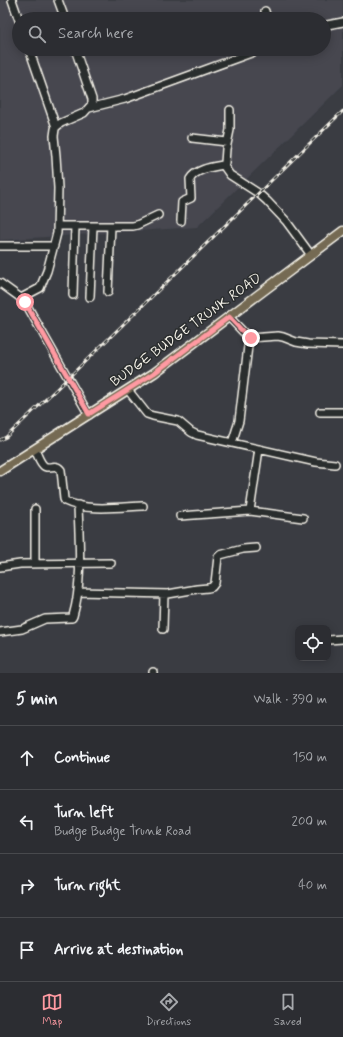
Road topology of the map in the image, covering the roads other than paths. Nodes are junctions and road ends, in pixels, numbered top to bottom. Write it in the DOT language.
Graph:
graph roads {
  1 [pos="12,0"];
  2 [pos="58,0"];
  3 [pos="16,12"];
  4 [pos="62,12"];
  5 [pos="343,22"];
  6 [pos="331,24"];
  7 [pos="31,56"];
  8 [pos="77,56"];
  9 [pos="243,56"];
  10 [pos="89,108"];
  11 [pos="230,110"];
  12 [pos="56,127"];
  13 [pos="192,138"];
  14 [pos="227,142"];
  15 [pos="222,165"];
  16 [pos="158,215"];
  17 [pos="181,221"];
  18 [pos="57,226"];
  19 [pos="75,226"];
  20 [pos="93,226"];
  21 [pos="111,226"];
  22 [pos="343,231"];
  23 [pos="0,246"];
  24 [pos="54,246"];
  25 [pos="311,255"];
  26 [pos="0,283"];
  27 [pos="108,292"];
  28 [pos="73,295"];
  29 [pos="90,297"];
  30 [pos="21,298"];
  31 [pos="229,317"];
  32 [pos="249,338"];
  33 [pos="343,345"];
  34 [pos="128,390"];
  35 [pos="320,412"];
  36 [pos="343,412"];
  37 [pos="89,414"];
  38 [pos="232,443"];
  39 [pos="35,449"];
  40 [pos="259,449"];
  41 [pos="335,464"];
  42 [pos="0,471"];
  43 [pos="78,505"];
  44 [pos="143,506"];
  45 [pos="35,509"];
  46 [pos="250,511"];
  47 [pos="180,516"];
  48 [pos="303,518"];
  49 [pos="256,548"];
  50 [pos="111,563"];
  51 [pos="35,564"];
  52 [pos="79,564"];
  53 [pos="0,567"];
  54 [pos="78,592"];
  55 [pos="164,594"];
  56 [pos="163,629"];
  57 [pos="0,632"];
  58 [pos="331,640"];
  59 [pos="343,640"];
  1 -- 3 [label="street"];
  2 -- 4 [label="street"];
  5 -- 6 [label="street"];
  7 -- 12 [label="street"];
  8 -- 10 [label="street"];
  9 -- 10 [label="street"];
  10 -- 12 [label="street"];
  11 -- 14 [label="street"];
  12 -- 18 [label="street"];
  13 -- 14 [label="street"];
  14 -- 15 [label="street"];
  15 -- 17 [label="street"];
  15 -- 25 [label="street"];
  16 -- 21 [label="street"];
  18 -- 19 [label="street"];
  18 -- 24 [label="street"];
  19 -- 20 [label="street"];
  19 -- 28 [label="street"];
  20 -- 21 [label="street"];
  20 -- 29 [label="street"];
  21 -- 27 [label="street"];
  22 -- 25 [label="main road, BUDGE BUDGE TRUNK ROAD"];
  23 -- 24 [label="street"];
  24 -- 30 [label="street"];
  25 -- 31 [label="main road, BUDGE BUDGE TRUNK ROAD"];
  26 -- 30 [label="street"];
  30 -- 37 [label="street"];
  31 -- 32 [label="street"];
  31 -- 34 [label="main road, BUDGE BUDGE TRUNK ROAD"];
  32 -- 33 [label="street"];
  32 -- 38 [label="street"];
  34 -- 37 [label="main road, BUDGE BUDGE TRUNK ROAD"];
  34 -- 38 [label="street"];
  35 -- 36 [label="street"];
  37 -- 39 [label="main road, BUDGE BUDGE TRUNK ROAD"];
  38 -- 40 [label="street"];
  39 -- 42 [label="main road, BUDGE BUDGE TRUNK ROAD"];
  39 -- 43 [label="street"];
  40 -- 41 [label="street"];
  40 -- 46 [label="street"];
  43 -- 44 [label="street"];
  43 -- 52 [label="street"];
  45 -- 51 [label="street"];
  46 -- 47 [label="street"];
  46 -- 48 [label="street"];
  49 -- 55 [label="street"];
  50 -- 52 [label="street"];
  51 -- 52 [label="street"];
  51 -- 53 [label="street"];
  52 -- 54 [label="street"];
  54 -- 55 [label="street"];
  54 -- 57 [label="street"];
  55 -- 56 [label="street"];
  58 -- 59 [label="street"];
}
